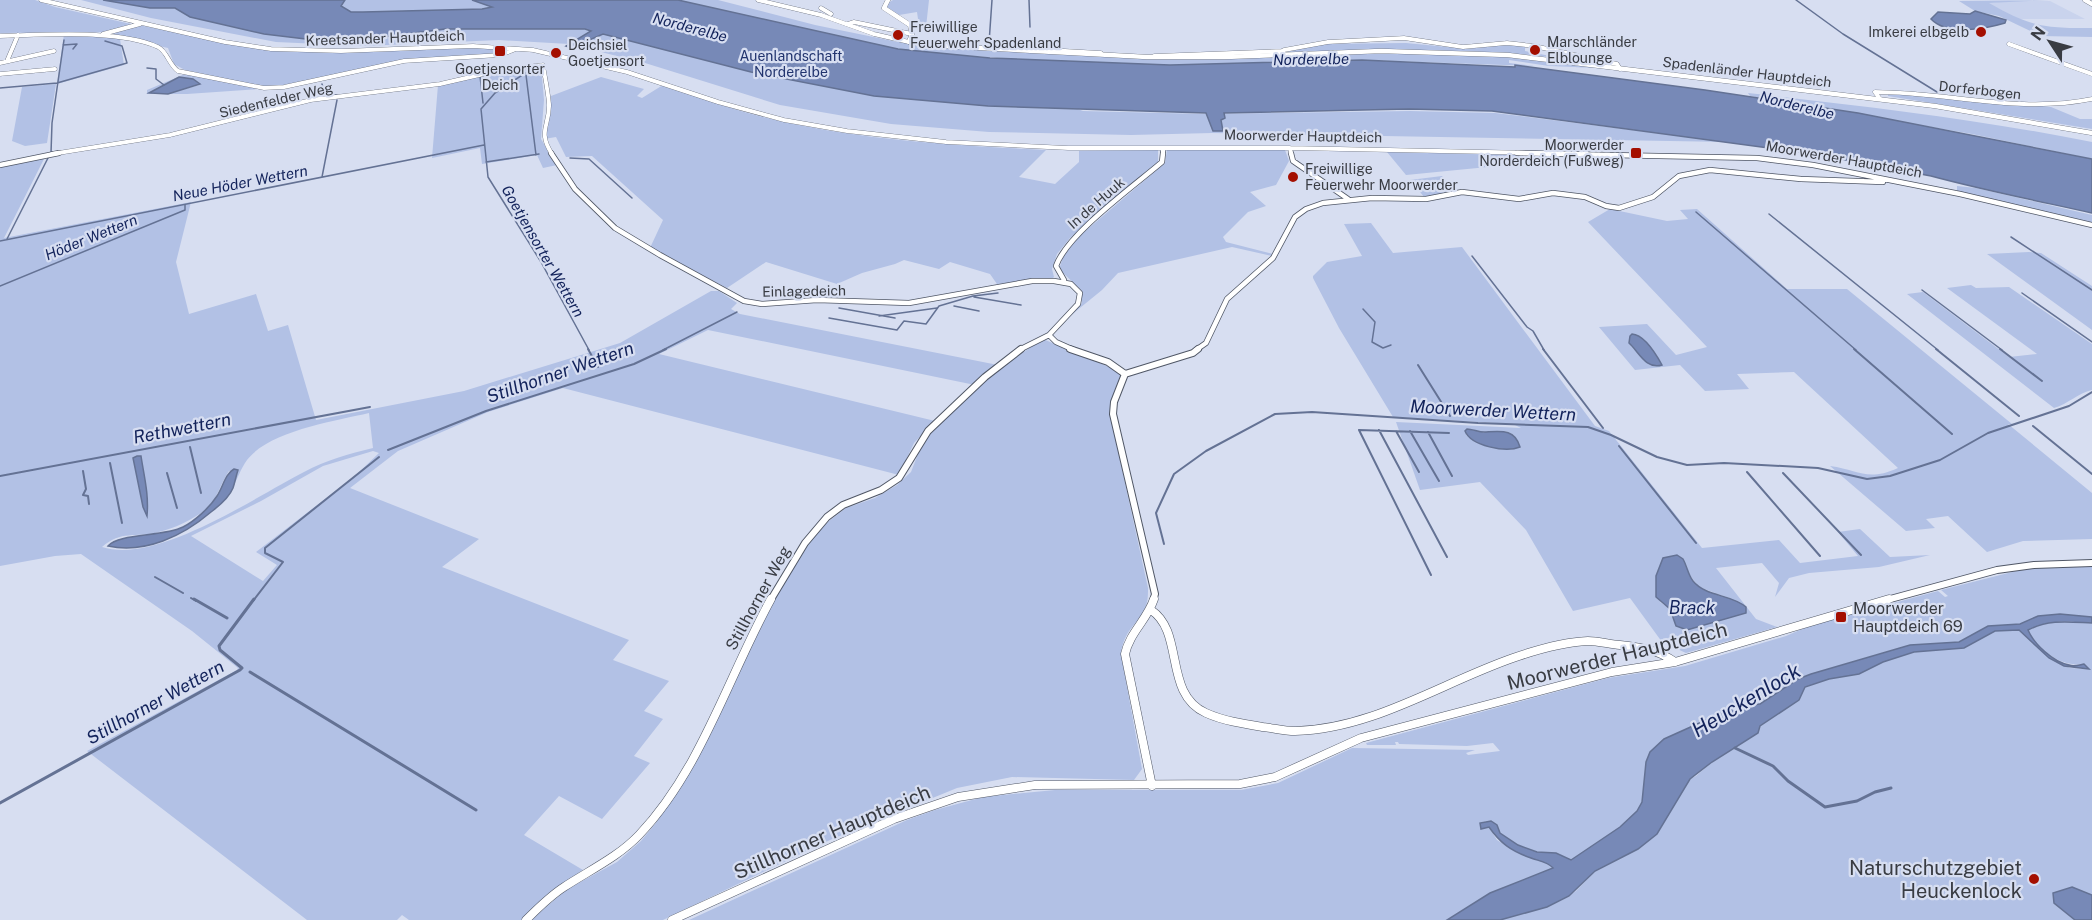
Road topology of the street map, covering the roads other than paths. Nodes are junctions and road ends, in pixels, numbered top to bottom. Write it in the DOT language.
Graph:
graph roads {
  1 [pos="41,0"];
  2 [pos="758,0"];
  3 [pos="888,0"];
  4 [pos="2085,0"];
  5 [pos="2092,4"];
  6 [pos="821,8"];
  7 [pos="854,22"];
  8 [pos="141,23"];
  9 [pos="848,25"];
  10 [pos="912,34"];
  11 [pos="18,35"];
  12 [pos="100,35"];
  13 [pos="0,36"];
  14 [pos="909,42"];
  15 [pos="2009,44"];
  16 [pos="518,48"];
  17 [pos="54,51"];
  18 [pos="1283,52"];
  19 [pos="552,54"];
  20 [pos="7,61"];
  21 [pos="0,63"];
  22 [pos="543,65"];
  23 [pos="55,69"];
  24 [pos="1620,69"];
  25 [pos="0,74"];
  26 [pos="2092,74"];
  27 [pos="1880,99"];
  28 [pos="2092,99"];
  29 [pos="2092,133"];
  30 [pos="1290,148"];
  31 [pos="1163,149"];
  32 [pos="0,165"];
  33 [pos="1895,181"];
  34 [pos="1348,199"];
  35 [pos="2092,225"];
  36 [pos="1064,280"];
  37 [pos="1049,335"];
  38 [pos="1125,374"];
  39 [pos="2092,563"];
  40 [pos="1151,610"];
  41 [pos="1675,662"];
  42 [pos="1152,786"];
  43 [pos="526,920"];
  44 [pos="672,920"];
  1 -- 8 [label="street, Kreetsander Hauptdeich"];
  2 -- 9 [label="street"];
  3 -- 10 [label="street"];
  4 -- 5 [label="street"];
  6 -- 7 [label="street"];
  7 -- 9 [label="street"];
  7 -- 10 [label="street"];
  8 -- 12 [label="street"];
  8 -- 16 [label="street, Kreetsander Hauptdeich"];
  9 -- 14 [label="street"];
  10 -- 14 [label="street"];
  11 -- 12 [label="street"];
  11 -- 13 [label="street"];
  11 -- 20 [label="street"];
  12 -- 16 [label="street"];
  14 -- 18 [label="street, Spadenländer Hauptdeich"];
  15 -- 26 [label="street"];
  16 -- 19 [label="street, Moorwerder Hauptdeich"];
  17 -- 20 [label="street"];
  18 -- 24 [label="street, Spadenländer Hauptdeich"];
  18 -- 24 [label="street"];
  19 -- 22 [label="street"];
  19 -- 31 [label="street, Moorwerder Hauptdeich"];
  20 -- 21 [label="street"];
  22 -- 32 [label="street, Siedenfelder Weg"];
  22 -- 36 [label="street, Einlagedeich"];
  23 -- 25 [label="street"];
  24 -- 27 [label="street, Spadenländer Hauptdeich"];
  27 -- 28 [label="street, Dorferbogen"];
  27 -- 29 [label="street, Spadenländer Hauptdeich"];
  30 -- 31 [label="street, Moorwerder Hauptdeich"];
  30 -- 33 [label="street, Moorwerder Hauptdeich"];
  30 -- 34 [label="street"];
  31 -- 36 [label="street, In de Huuk"];
  33 -- 34 [label="street"];
  33 -- 35 [label="street, Moorwerder Hauptdeich"];
  34 -- 38 [label="street"];
  36 -- 37 [label="street, Stillhorner Weg"];
  37 -- 38 [label="street"];
  37 -- 43 [label="street, Stillhorner Weg"];
  38 -- 40 [label="street"];
  39 -- 41 [label="street, Moorwerder Hauptdeich"];
  40 -- 41 [label="street"];
  40 -- 42 [label="street"];
  41 -- 42 [label="street, Moorwerder Hauptdeich"];
  42 -- 44 [label="street, Stillhorner Hauptdeich"];
}
